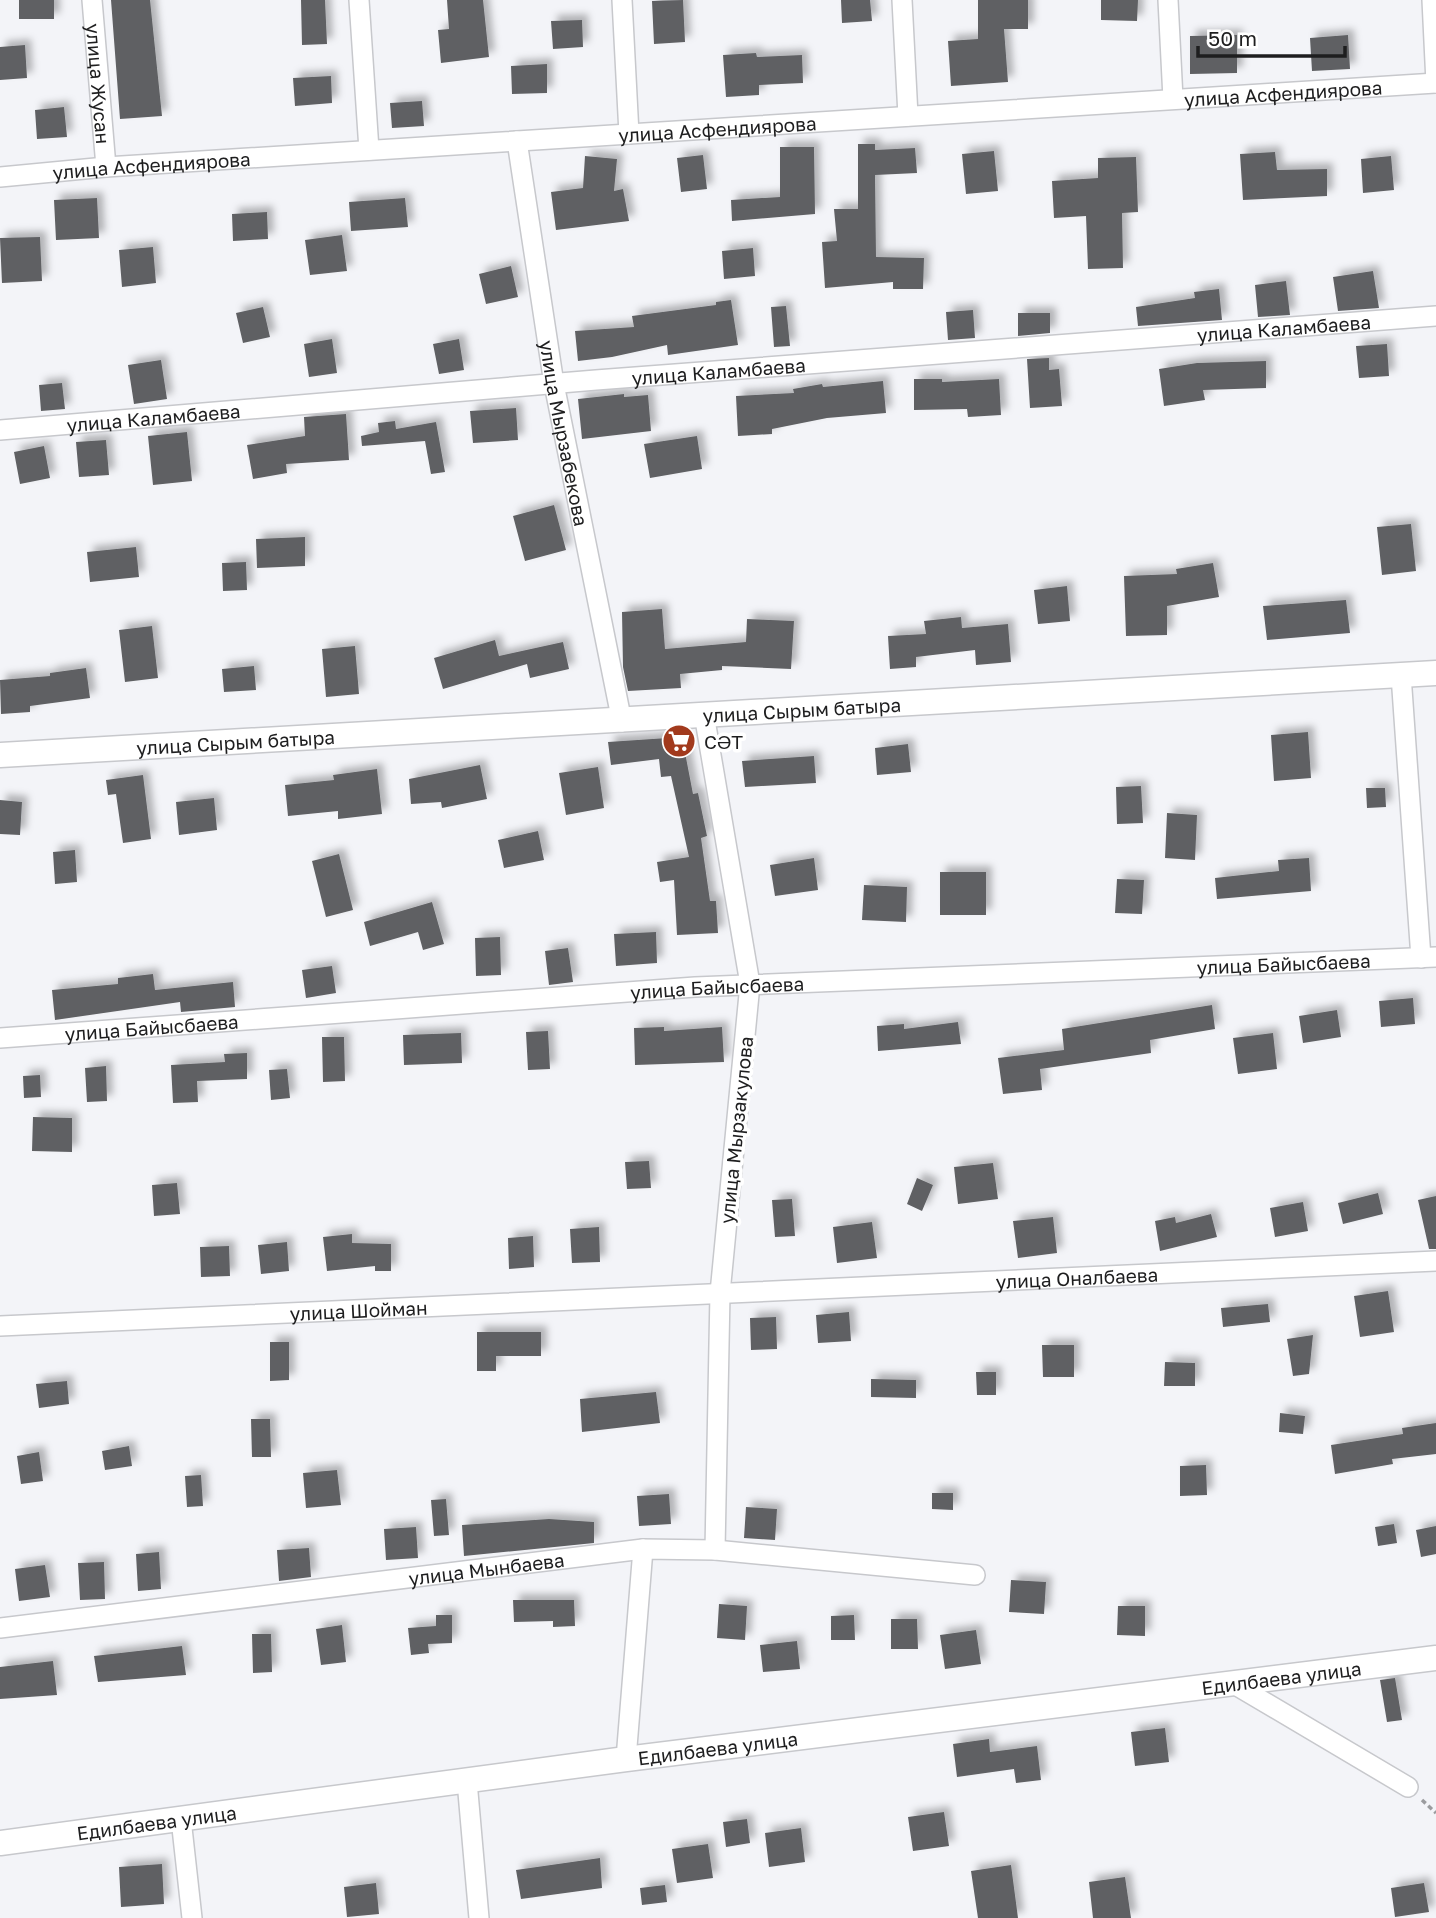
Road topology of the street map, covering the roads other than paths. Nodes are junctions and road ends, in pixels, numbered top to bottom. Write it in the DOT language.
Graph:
graph roads {
  1 [pos="92,0"];
  2 [pos="359,0"];
  3 [pos="622,0"];
  4 [pos="902,0"];
  5 [pos="1168,0"];
  6 [pos="1432,0"];
  7 [pos="1436,83"];
  8 [pos="1173,99"];
  9 [pos="908,116"];
  10 [pos="629,134"];
  11 [pos="517,141"];
  12 [pos="369,150"];
  13 [pos="106,167"];
  14 [pos="0,177"];
  15 [pos="1436,316"];
  16 [pos="554,384"];
  17 [pos="0,430"];
  18 [pos="1436,673"];
  19 [pos="1401,675"];
  20 [pos="704,714"];
  21 [pos="622,722"];
  22 [pos="0,755"];
  23 [pos="1429,957"];
  24 [pos="750,984"];
  25 [pos="0,1038"];
  26 [pos="1436,1261"];
  27 [pos="719,1293"];
  28 [pos="0,1326"];
  29 [pos="643,1549"];
  30 [pos="715,1550"];
  31 [pos="975,1575"];
  32 [pos="0,1628"];
  33 [pos="1436,1658"];
  34 [pos="1234,1684"];
  35 [pos="626,1759"];
  36 [pos="467,1781"];
  37 [pos="1408,1787"];
  38 [pos="181,1819"];
  39 [pos="0,1843"];
  40 [pos="192,1918"];
  41 [pos="479,1918"];
  1 -- 13 [label="street, улица Жусан"];
  2 -- 12 [label="street"];
  3 -- 10 [label="street"];
  4 -- 9 [label="street"];
  5 -- 8 [label="street"];
  6 -- 7 [label="street"];
  7 -- 8 [label="street, улица Асфендиярова"];
  8 -- 9 [label="street, улица Асфендиярова"];
  9 -- 10 [label="street, улица Асфендиярова"];
  10 -- 11 [label="street, улица Асфендиярова"];
  11 -- 12 [label="street, улица Асфендиярова"];
  11 -- 16 [label="street, улица Мырзабекова"];
  12 -- 13 [label="street, улица Асфендиярова"];
  13 -- 14 [label="street, улица Асфендиярова"];
  15 -- 16 [label="street, улица Каламбаева"];
  16 -- 17 [label="street, улица Каламбаева"];
  16 -- 21 [label="street, улица Мырзабекова"];
  18 -- 19 [label="street, улица Сырым батыра"];
  19 -- 20 [label="street, улица Сырым батыра"];
  19 -- 23 [label="street"];
  20 -- 21 [label="street, улица Сырым батыра"];
  20 -- 24 [label="street, улица Мырзакулова"];
  21 -- 22 [label="street, улица Сырым батыра"];
  23 -- 24 [label="street, улица Байысбаева"];
  24 -- 25 [label="street, улица Байысбаева"];
  24 -- 27 [label="street, улица Мырзакулова"];
  26 -- 27 [label="street, улица Оналбаева"];
  27 -- 28 [label="street, улица Шойман"];
  27 -- 30 [label="street, улица Мырзакулова"];
  29 -- 30 [label="street, улица Мынбаева"];
  29 -- 32 [label="street, улица Мынбаева"];
  29 -- 35 [label="street"];
  30 -- 31 [label="street, улица Мынбаева"];
  33 -- 34 [label="street, Едилбаева улица"];
  34 -- 35 [label="street, Едилбаева улица"];
  34 -- 37 [label="street"];
  35 -- 36 [label="street, Едилбаева улица"];
  36 -- 38 [label="street, Едилбаева улица"];
  36 -- 41 [label="street"];
  38 -- 39 [label="street, Едилбаева улица"];
  38 -- 40 [label="street"];
}
